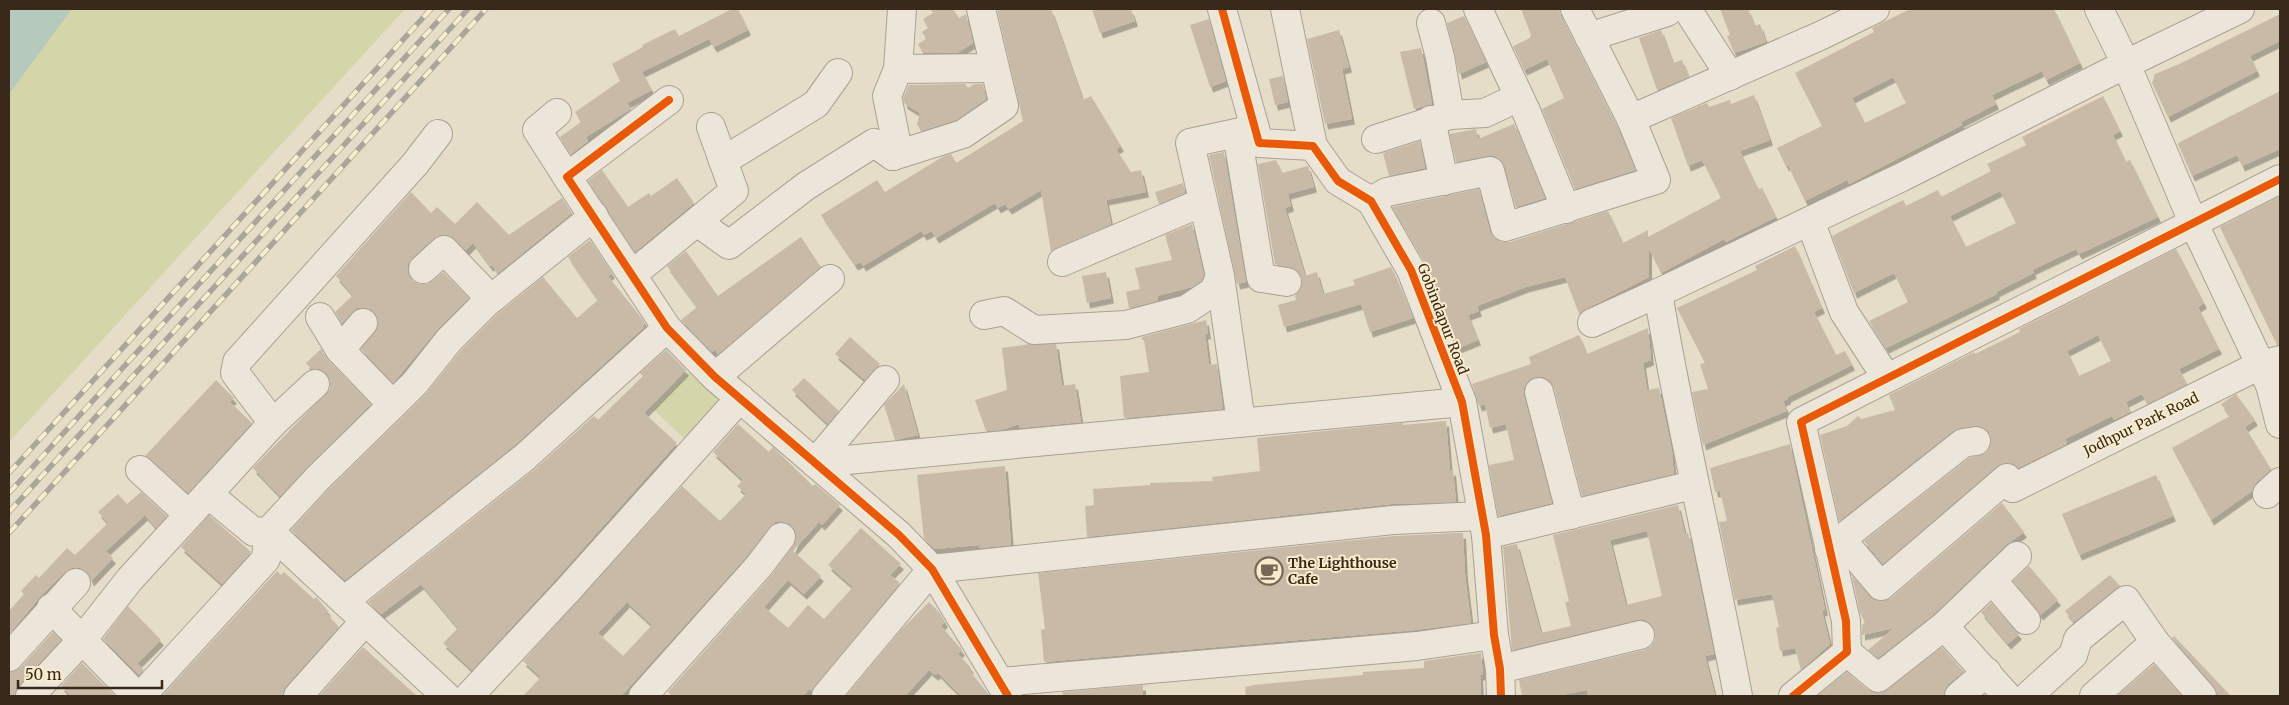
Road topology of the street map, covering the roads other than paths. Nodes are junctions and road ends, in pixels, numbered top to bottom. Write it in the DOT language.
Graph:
graph roads {
  1 [pos="902,9"];
  2 [pos="981,9"];
  3 [pos="1222,9"];
  4 [pos="1285,9"];
  5 [pos="1478,9"];
  6 [pos="1575,9"];
  7 [pos="1875,9"];
  8 [pos="2099,9"];
  9 [pos="2240,9"];
  10 [pos="1677,11"];
  11 [pos="1431,23"];
  12 [pos="1589,37"];
  13 [pos="2126,64"];
  14 [pos="994,68"];
  15 [pos="898,69"];
  16 [pos="838,73"];
  17 [pos="1730,76"];
  18 [pos="1519,97"];
  19 [pos="669,100"];
  20 [pos="557,113"];
  21 [pos="1440,117"];
  22 [pos="1631,119"];
  23 [pos="711,127"];
  24 [pos="1246,131"];
  25 [pos="438,134"];
  26 [pos="1376,139"];
  27 [pos="1314,146"];
  28 [pos="893,156"];
  29 [pos="723,161"];
  30 [pos="567,177"];
  31 [pos="2280,179"];
  32 [pos="1444,181"];
  33 [pos="1371,201"];
  34 [pos="1203,202"];
  35 [pos="1566,209"];
  36 [pos="594,216"];
  37 [pos="1810,221"];
  38 [pos="697,222"];
  39 [pos="2193,222"];
  40 [pos="1062,262"];
  41 [pos="423,269"];
  42 [pos="633,274"];
  43 [pos="1220,276"];
  44 [pos="830,279"];
  45 [pos="1287,282"];
  46 [pos="1658,293"];
  47 [pos="491,299"];
  48 [pos="984,315"];
  49 [pos="320,317"];
  50 [pos="364,323"];
  51 [pos="1592,323"];
  52 [pos="667,328"];
  53 [pos="340,350"];
  54 [pos="2270,363"];
  55 [pos="715,377"];
  56 [pos="1886,377"];
  57 [pos="885,380"];
  58 [pos="315,384"];
  59 [pos="1539,392"];
  60 [pos="740,398"];
  61 [pos="1462,402"];
  62 [pos="392,404"];
  63 [pos="1241,422"];
  64 [pos="273,423"];
  65 [pos="2280,424"];
  66 [pos="1976,441"];
  67 [pos="815,463"];
  68 [pos="140,470"];
  69 [pos="1694,485"];
  70 [pos="208,494"];
  71 [pos="188,514"];
  72 [pos="1571,515"];
  73 [pos="1484,526"];
  74 [pos="270,531"];
  75 [pos="781,537"];
  76 [pos="1836,545"];
  77 [pos="2016,556"];
  78 [pos="932,569"];
  79 [pos="1992,580"];
  80 [pos="76,583"];
  81 [pos="344,601"];
  82 [pos="51,608"];
  83 [pos="2026,620"];
  84 [pos="365,621"];
  85 [pos="1944,626"];
  86 [pos="1494,635"];
  87 [pos="1640,636"];
  88 [pos="82,640"];
  89 [pos="2155,642"];
  90 [pos="1846,652"];
  91 [pos="9,656"];
  92 [pos="1500,669"];
  93 [pos="1987,672"];
  94 [pos="1004,689"];
  95 [pos="30,696"];
  96 [pos="139,696"];
  97 [pos="298,696"];
  98 [pos="446,696"];
  99 [pos="469,696"];
  100 [pos="643,696"];
  101 [pos="826,696"];
  102 [pos="1502,696"];
  103 [pos="1738,696"];
  104 [pos="1793,696"];
  105 [pos="1959,696"];
  106 [pos="2007,696"];
  107 [pos="2028,696"];
  108 [pos="2094,696"];
  109 [pos="2202,696"];
  1 -- 15 [label="street"];
  2 -- 14 [label="street"];
  3 -- 24 [label="street"];
  4 -- 27 [label="street"];
  5 -- 18 [label="street"];
  6 -- 12 [label="street"];
  7 -- 17 [label="street"];
  8 -- 13 [label="street"];
  9 -- 13 [label="street"];
  10 -- 12 [label="street"];
  10 -- 17 [label="street"];
  11 -- 21 [label="street"];
  12 -- 22 [label="street"];
  13 -- 37 [label="street"];
  13 -- 39 [label="street"];
  14 -- 15 [label="street"];
  14 -- 28 [label="street"];
  15 -- 28 [label="street"];
  16 -- 29 [label="street"];
  17 -- 22 [label="street"];
  18 -- 21 [label="street"];
  18 -- 35 [label="street"];
  19 -- 30 [label="street"];
  20 -- 30 [label="street"];
  21 -- 26 [label="street"];
  21 -- 32 [label="street"];
  22 -- 35 [label="street"];
  23 -- 29 [label="street"];
  24 -- 27 [label="street"];
  24 -- 34 [label="street"];
  24 -- 45 [label="street"];
  25 -- 64 [label="street"];
  27 -- 33 [label="street, Gobindapur Road"];
  28 -- 38 [label="street"];
  29 -- 38 [label="street"];
  30 -- 36 [label="street"];
  31 -- 39 [label="street"];
  32 -- 33 [label="street"];
  32 -- 35 [label="street"];
  33 -- 61 [label="street, Gobindapur Road"];
  34 -- 40 [label="street"];
  34 -- 43 [label="street"];
  36 -- 42 [label="street"];
  36 -- 47 [label="street"];
  37 -- 46 [label="street"];
  37 -- 56 [label="street"];
  38 -- 42 [label="street"];
  39 -- 54 [label="street"];
  39 -- 56 [label="street"];
  41 -- 47 [label="street"];
  42 -- 52 [label="street"];
  43 -- 48 [label="street"];
  43 -- 63 [label="street"];
  44 -- 55 [label="street"];
  46 -- 51 [label="street"];
  46 -- 69 [label="street"];
  47 -- 62 [label="street"];
  49 -- 53 [label="street"];
  50 -- 53 [label="street"];
  52 -- 55 [label="street"];
  52 -- 81 [label="street"];
  53 -- 62 [label="street"];
  54 -- 65 [label="street"];
  54 -- 76 [label="street, Jodhpur Park Road"];
  55 -- 60 [label="street"];
  56 -- 76 [label="street"];
  57 -- 67 [label="street"];
  58 -- 64 [label="street"];
  59 -- 72 [label="street"];
  60 -- 67 [label="street"];
  60 -- 99 [label="street"];
  61 -- 63 [label="street"];
  61 -- 73 [label="street, Gobindapur Road"];
  62 -- 74 [label="street"];
  63 -- 67 [label="street"];
  64 -- 70 [label="street"];
  66 -- 76 [label="street"];
  67 -- 78 [label="street"];
  68 -- 71 [label="street"];
  69 -- 72 [label="street"];
  69 -- 103 [label="street"];
  70 -- 71 [label="street"];
  70 -- 74 [label="street"];
  71 -- 88 [label="street"];
  72 -- 73 [label="street"];
  73 -- 78 [label="street"];
  73 -- 86 [label="street, Gobindapur Road"];
  74 -- 81 [label="street"];
  74 -- 96 [label="street"];
  75 -- 100 [label="street"];
  76 -- 90 [label="street"];
  77 -- 79 [label="street"];
  78 -- 94 [label="street"];
  78 -- 101 [label="street"];
  79 -- 83 [label="street"];
  79 -- 85 [label="street"];
  80 -- 82 [label="street"];
  81 -- 84 [label="street"];
  82 -- 88 [label="street"];
  82 -- 91 [label="street"];
  84 -- 97 [label="street"];
  84 -- 98 [label="street"];
  85 -- 90 [label="street"];
  85 -- 93 [label="street"];
  86 -- 92 [label="street, Gobindapur Road"];
  86 -- 94 [label="street"];
  87 -- 92 [label="street"];
  88 -- 95 [label="street"];
  88 -- 96 [label="street"];
  89 -- 107 [label="street"];
  89 -- 108 [label="street"];
  89 -- 109 [label="street"];
  90 -- 104 [label="street"];
  92 -- 102 [label="street, Gobindapur Road"];
  93 -- 105 [label="street"];
  93 -- 106 [label="street"];
}
